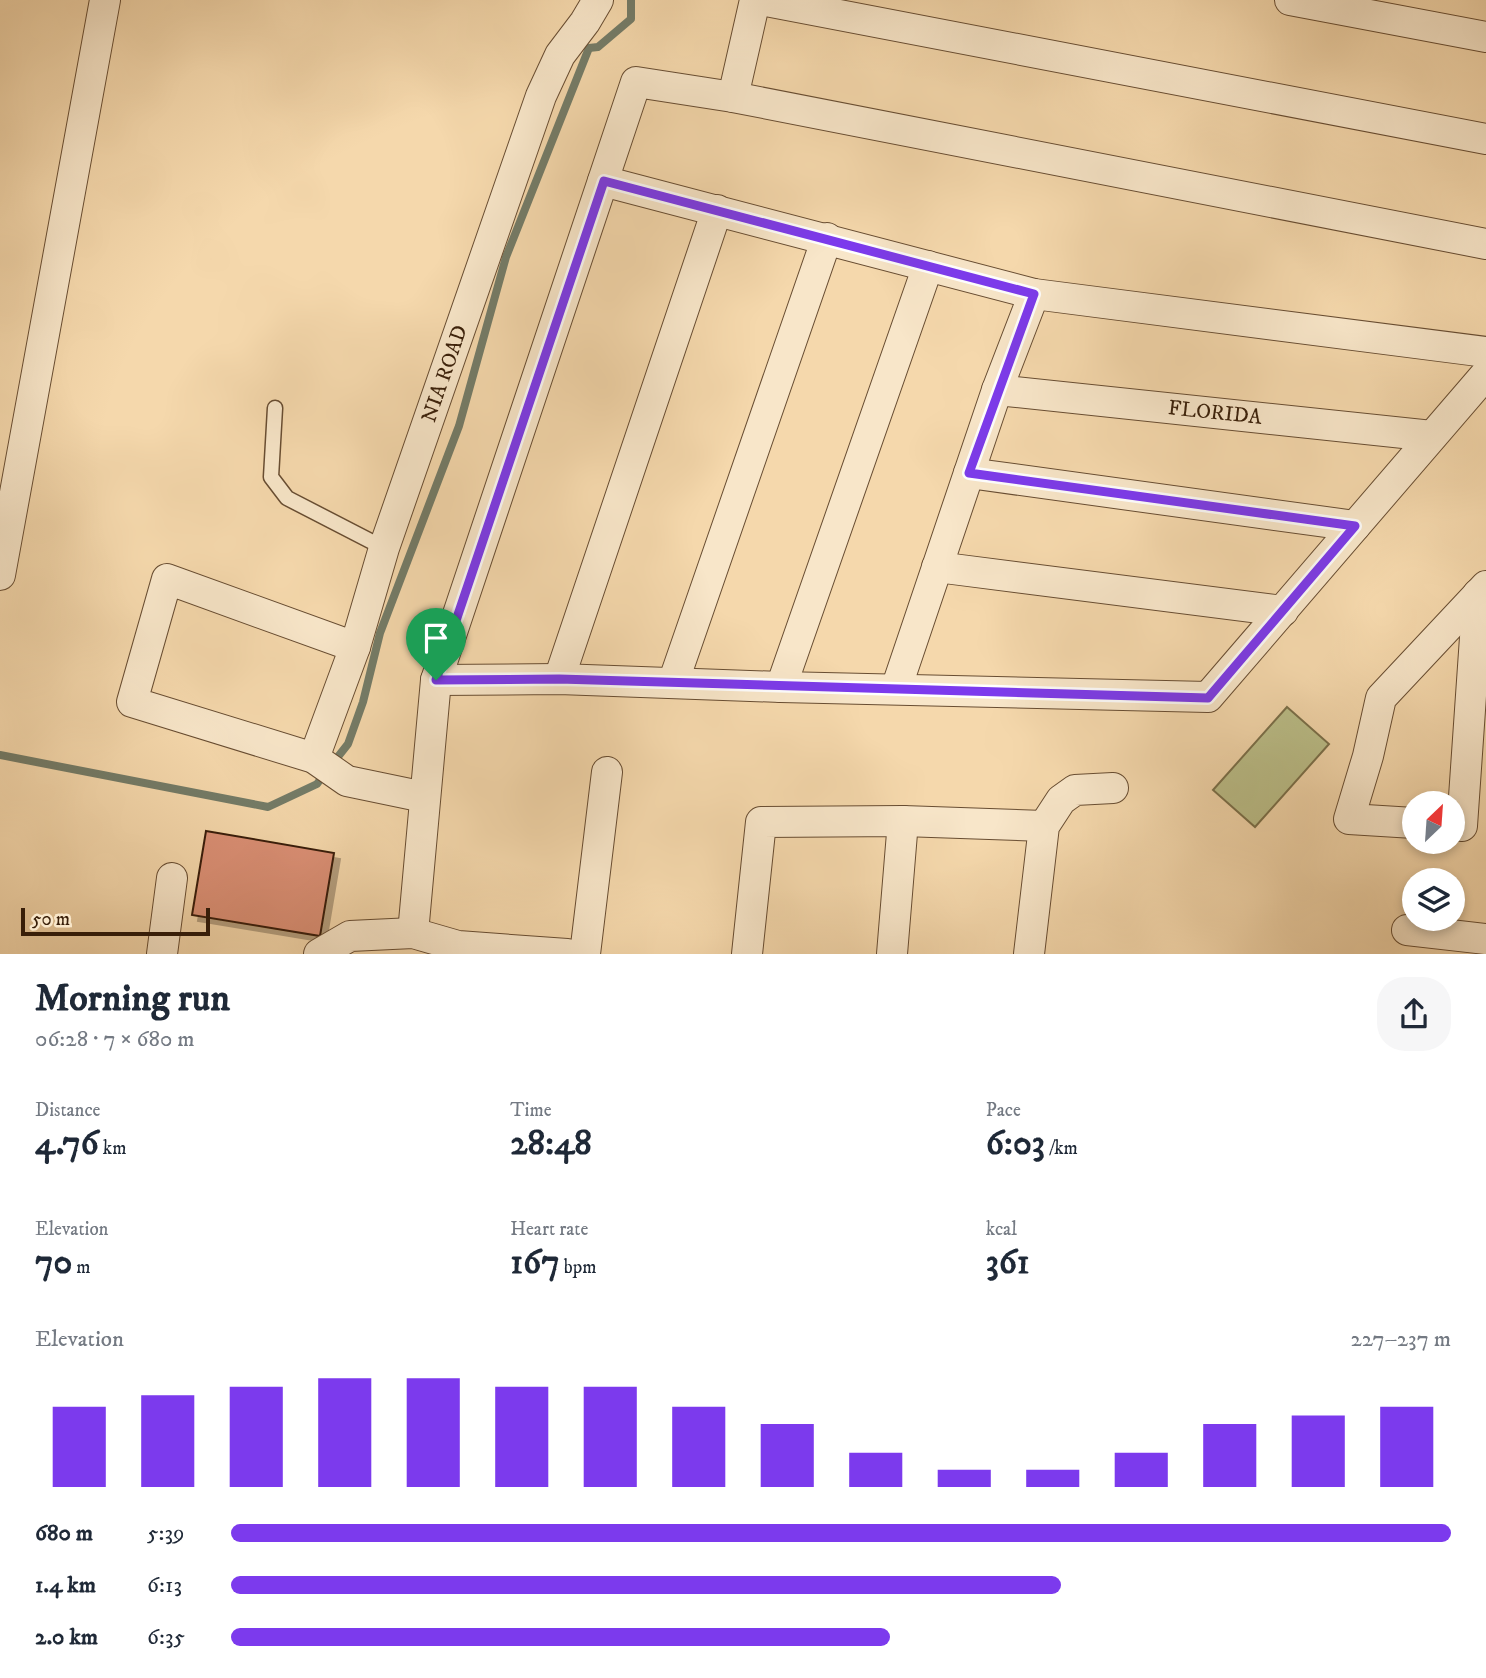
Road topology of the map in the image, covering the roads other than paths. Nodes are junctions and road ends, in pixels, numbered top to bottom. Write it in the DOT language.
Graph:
graph roads {
  1 [pos="105,0"];
  2 [pos="597,0"];
  3 [pos="755,0"];
  4 [pos="761,0"];
  5 [pos="1290,0"];
  6 [pos="1486,37"];
  7 [pos="733,97"];
  8 [pos="1486,139"];
  9 [pos="604,181"];
  10 [pos="717,210"];
  11 [pos="827,238"];
  12 [pos="1486,244"];
  13 [pos="928,265"];
  14 [pos="1034,294"];
  15 [pos="1486,352"];
  16 [pos="1486,374"];
  17 [pos="998,390"];
  18 [pos="275,408"];
  19 [pos="1432,436"];
  20 [pos="969,473"];
  21 [pos="1355,526"];
  22 [pos="384,548"];
  23 [pos="937,567"];
  24 [pos="0,575"];
  25 [pos="1482,590"];
  26 [pos="1283,611"];
  27 [pos="355,647"];
  28 [pos="559,679"];
  29 [pos="436,680"];
  30 [pos="673,683"];
  31 [pos="781,687"];
  32 [pos="896,689"];
  33 [pos="314,758"];
  34 [pos="607,772"];
  35 [pos="1113,788"];
  36 [pos="424,797"];
  37 [pos="903,821"];
  38 [pos="1402,822"];
  39 [pos="1044,826"];
  40 [pos="1467,826"];
  41 [pos="173,878"];
  42 [pos="1416,931"];
  43 [pos="413,933"];
  44 [pos="1486,939"];
  45 [pos="162,954"];
  46 [pos="319,954"];
  47 [pos="567,954"];
  48 [pos="585,954"];
  49 [pos="747,954"];
  50 [pos="892,954"];
  51 [pos="1029,954"];
  1 -- 24 [label="street"];
  2 -- 22 [label="street, NIA ROAD"];
  3 -- 7 [label="street"];
  4 -- 8 [label="street"];
  5 -- 6 [label="street"];
  7 -- 9 [label="street"];
  7 -- 12 [label="street"];
  9 -- 10 [label="street"];
  9 -- 29 [label="street"];
  10 -- 11 [label="street"];
  10 -- 28 [label="street"];
  11 -- 13 [label="street"];
  11 -- 30 [label="street"];
  13 -- 14 [label="street"];
  13 -- 31 [label="street"];
  14 -- 15 [label="street"];
  14 -- 17 [label="street"];
  16 -- 19 [label="street"];
  17 -- 19 [label="street, FLORIDA"];
  17 -- 20 [label="street"];
  18 -- 22 [label="lane"];
  19 -- 21 [label="street"];
  20 -- 21 [label="street"];
  20 -- 23 [label="street"];
  21 -- 26 [label="street"];
  22 -- 27 [label="street, NIA ROAD"];
  23 -- 26 [label="street"];
  23 -- 32 [label="street"];
  25 -- 38 [label="street"];
  25 -- 40 [label="street"];
  26 -- 32 [label="street"];
  27 -- 33 [label="street, NIA ROAD"];
  27 -- 33 [label="street"];
  28 -- 29 [label="street"];
  28 -- 30 [label="street"];
  29 -- 36 [label="street"];
  30 -- 31 [label="street"];
  31 -- 32 [label="street"];
  33 -- 36 [label="street"];
  34 -- 48 [label="street"];
  35 -- 39 [label="street"];
  36 -- 43 [label="street"];
  37 -- 39 [label="street"];
  37 -- 49 [label="street"];
  37 -- 50 [label="street"];
  39 -- 51 [label="street"];
  41 -- 45 [label="street"];
  42 -- 44 [label="street"];
  43 -- 46 [label="street"];
  43 -- 47 [label="street"];
}
